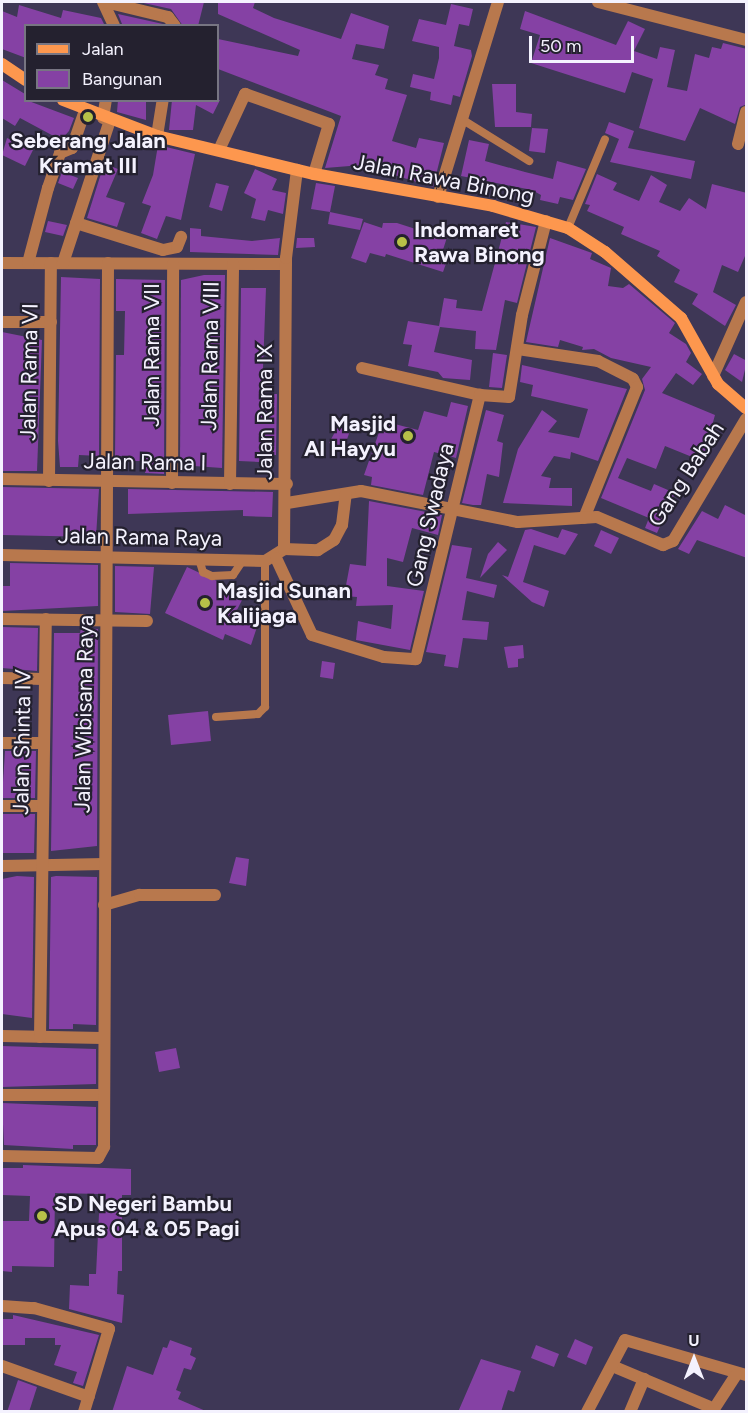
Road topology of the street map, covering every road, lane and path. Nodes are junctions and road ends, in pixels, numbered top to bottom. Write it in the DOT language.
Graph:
graph roads {
  1 [pos="104,2"];
  2 [pos="498,2"];
  3 [pos="598,2"];
  4 [pos="633,5"];
  5 [pos="113,24"];
  6 [pos="172,24"];
  7 [pos="747,40"];
  8 [pos="2,64"];
  9 [pos="24,79"];
  10 [pos="67,102"];
  11 [pos="106,102"];
  12 [pos="163,102"];
  13 [pos="85,111"];
  14 [pos="747,112"];
  15 [pos="106,119"];
  16 [pos="463,120"];
  17 [pos="158,136"];
  18 [pos="604,139"];
  19 [pos="738,144"];
  20 [pos="219,150"];
  21 [pos="529,161"];
  22 [pos="297,170"];
  23 [pos="314,174"];
  24 [pos="438,197"];
  25 [pos="546,221"];
  26 [pos="76,223"];
  27 [pos="568,228"];
  28 [pos="181,237"];
  29 [pos="2,263"];
  30 [pos="28,263"];
  31 [pos="57,263"];
  32 [pos="108,263"];
  33 [pos="173,264"];
  34 [pos="233,264"];
  35 [pos="286,264"];
  36 [pos="747,302"];
  37 [pos="2,322"];
  38 [pos="51,322"];
  39 [pos="518,349"];
  40 [pos="362,368"];
  41 [pos="713,376"];
  42 [pos="480,395"];
  43 [pos="747,408"];
  44 [pos="747,419"];
  45 [pos="2,479"];
  46 [pos="49,481"];
  47 [pos="108,482"];
  48 [pos="172,483"];
  49 [pos="230,484"];
  50 [pos="287,484"];
  51 [pos="346,494"];
  52 [pos="287,503"];
  53 [pos="448,511"];
  54 [pos="585,518"];
  55 [pos="2,555"];
  56 [pos="275,556"];
  57 [pos="107,557"];
  58 [pos="2,619"];
  59 [pos="46,620"];
  60 [pos="106,621"];
  61 [pos="147,621"];
  62 [pos="2,678"];
  63 [pos="43,679"];
  64 [pos="216,717"];
  65 [pos="2,743"];
  66 [pos="43,743"];
  67 [pos="2,806"];
  68 [pos="42,806"];
  69 [pos="104,864"];
  70 [pos="44,865"];
  71 [pos="2,866"];
  72 [pos="215,895"];
  73 [pos="104,905"];
  74 [pos="2,1036"];
  75 [pos="40,1037"];
  76 [pos="102,1038"];
  77 [pos="2,1095"];
  78 [pos="102,1095"];
  79 [pos="2,1156"];
  80 [pos="2,1306"];
  81 [pos="2,1366"];
  82 [pos="617,1368"];
  83 [pos="741,1375"];
  84 [pos="644,1380"];
  85 [pos="89,1398"];
  86 [pos="710,1409"];
  87 [pos="84,1412"];
  88 [pos="587,1412"];
  89 [pos="630,1412"];
  1 -- 5 [label="street"];
  1 -- 6 [label="street"];
  2 -- 16 [label="street"];
  3 -- 4 [label="street"];
  4 -- 7 [label="street"];
  8 -- 9 [label="main road"];
  10 -- 13 [label="main road, Jalan Rawa Binong"];
  11 -- 15 [label="street, Jalan Rama VI"];
  12 -- 17 [label="street"];
  13 -- 15 [label="main road, Jalan Rawa Binong"];
  13 -- 30 [label="street"];
  14 -- 19 [label="street"];
  15 -- 17 [label="main road, Jalan Rawa Binong"];
  15 -- 26 [label="street, Jalan Rama VI"];
  16 -- 21 [label="lane"];
  16 -- 24 [label="street"];
  17 -- 20 [label="main road, Jalan Rawa Binong"];
  18 -- 27 [label="lane"];
  20 -- 22 [label="main road, Jalan Rawa Binong"];
  20 -- 23 [label="street"];
  22 -- 23 [label="main road, Jalan Rawa Binong"];
  22 -- 35 [label="street, Jalan Rama IX"];
  23 -- 24 [label="main road, Jalan Rawa Binong"];
  24 -- 25 [label="main road, Jalan Rawa Binong"];
  25 -- 27 [label="main road, Jalan Rawa Binong"];
  25 -- 39 [label="street"];
  26 -- 28 [label="street"];
  26 -- 31 [label="street, Jalan Rama VI"];
  27 -- 41 [label="main road, Jalan Rawa Binong"];
  29 -- 30 [label="street"];
  30 -- 31 [label="street"];
  31 -- 32 [label="street"];
  31 -- 38 [label="street, Jalan Rama VI"];
  32 -- 33 [label="street"];
  32 -- 47 [label="street, Jalan Wibisana Raya"];
  33 -- 34 [label="street"];
  33 -- 48 [label="street, Jalan Rama VII"];
  34 -- 35 [label="street"];
  34 -- 49 [label="street, Jalan Rama VIII"];
  35 -- 50 [label="street, Jalan Rama IX"];
  36 -- 41 [label="street"];
  37 -- 38 [label="street"];
  38 -- 46 [label="street, Jalan Rama VI"];
  39 -- 42 [label="street"];
  39 -- 54 [label="street"];
  40 -- 42 [label="street"];
  41 -- 43 [label="main road, Jalan Rawa Binong"];
  42 -- 53 [label="street, Gang Swadaya"];
  44 -- 54 [label="street, Gang Babah"];
  45 -- 46 [label="street, Jalan Rama I"];
  46 -- 47 [label="street, Jalan Rama I"];
  47 -- 48 [label="street, Jalan Rama I"];
  47 -- 57 [label="street, Jalan Wibisana Raya"];
  48 -- 49 [label="street, Jalan Rama I"];
  49 -- 50 [label="street, Jalan Rama I"];
  50 -- 52 [label="street, Jalan Rama IX"];
  51 -- 52 [label="street, Gang Babah"];
  51 -- 53 [label="street, Gang Babah"];
  51 -- 56 [label="street, Jalan Rama Raya"];
  52 -- 56 [label="street, Jalan Rama IX"];
  53 -- 54 [label="street, Gang Babah"];
  53 -- 56 [label="street, Gang Swadaya"];
  55 -- 57 [label="street, Jalan Rama Raya"];
  56 -- 57 [label="street, Jalan Rama Raya"];
  56 -- 64 [label="lane"];
  57 -- 60 [label="street, Jalan Wibisana Raya"];
  58 -- 59 [label="street"];
  59 -- 60 [label="street"];
  59 -- 63 [label="street, Jalan Shinta IV"];
  60 -- 61 [label="street"];
  60 -- 69 [label="street, Jalan Wibisana Raya"];
  62 -- 63 [label="street"];
  63 -- 66 [label="street, Jalan Shinta IV"];
  65 -- 66 [label="street"];
  66 -- 68 [label="street, Jalan Shinta IV"];
  67 -- 68 [label="street"];
  68 -- 70 [label="street, Jalan Shinta IV"];
  69 -- 70 [label="street"];
  69 -- 73 [label="street, Jalan Wibisana Raya"];
  70 -- 71 [label="street"];
  70 -- 75 [label="street, Jalan Shinta IV"];
  72 -- 73 [label="street"];
  73 -- 76 [label="street, Jalan Wibisana Raya"];
  74 -- 75 [label="street"];
  75 -- 76 [label="street"];
  76 -- 78 [label="street, Jalan Wibisana Raya"];
  77 -- 78 [label="street"];
  78 -- 79 [label="street, Jalan Wibisana Raya"];
  80 -- 85 [label="street"];
  81 -- 85 [label="street"];
  82 -- 84 [label="street"];
  83 -- 86 [label="street"];
  83 -- 88 [label="street"];
  84 -- 86 [label="street"];
  84 -- 89 [label="street"];
  85 -- 87 [label="street"];
}
